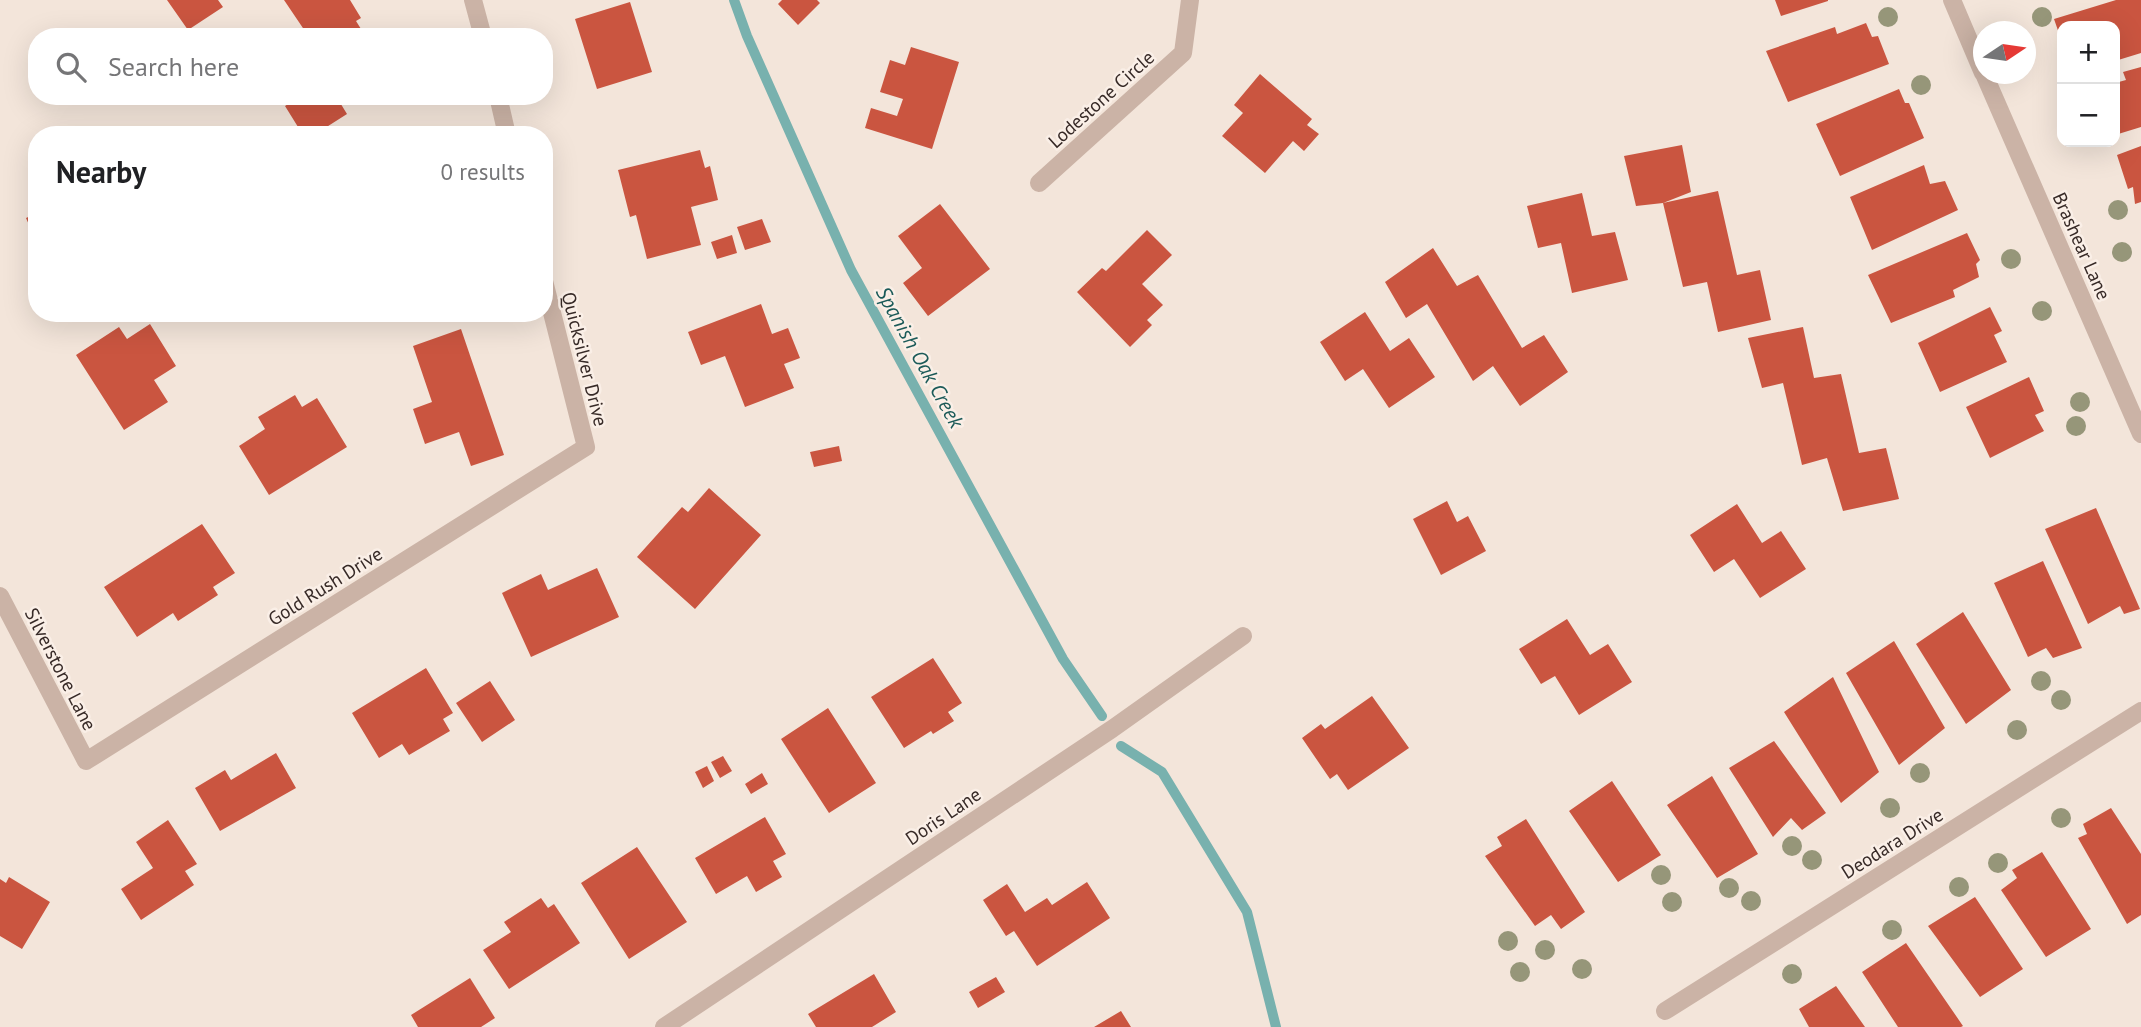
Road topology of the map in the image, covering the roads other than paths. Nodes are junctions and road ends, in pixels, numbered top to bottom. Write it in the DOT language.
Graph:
graph roads {
  1 [pos="473,0"];
  2 [pos="1190,0"];
  3 [pos="1952,0"];
  4 [pos="481,28"];
  5 [pos="1973,48"];
  6 [pos="1989,84"];
  7 [pos="500,105"];
  8 [pos="505,126"];
  9 [pos="1040,183"];
  10 [pos="553,317"];
  11 [pos="2141,435"];
  12 [pos="586,447"];
  13 [pos="0,596"];
  14 [pos="1243,636"];
  15 [pos="2141,711"];
  16 [pos="86,761"];
  17 [pos="1665,1011"];
  18 [pos="664,1027"];
  1 -- 4 [label="street"];
  2 -- 9 [label="street, Lodestone Circle"];
  3 -- 5 [label="street, Brashear Lane"];
  6 -- 11 [label="street, Brashear Lane"];
  7 -- 8 [label="street"];
  10 -- 12 [label="street, Quicksilver Drive"];
  12 -- 16 [label="street, Gold Rush Drive"];
  13 -- 16 [label="street, Silverstone Lane"];
  14 -- 18 [label="street, Doris Lane"];
  15 -- 17 [label="street, Deodara Drive"];
}
